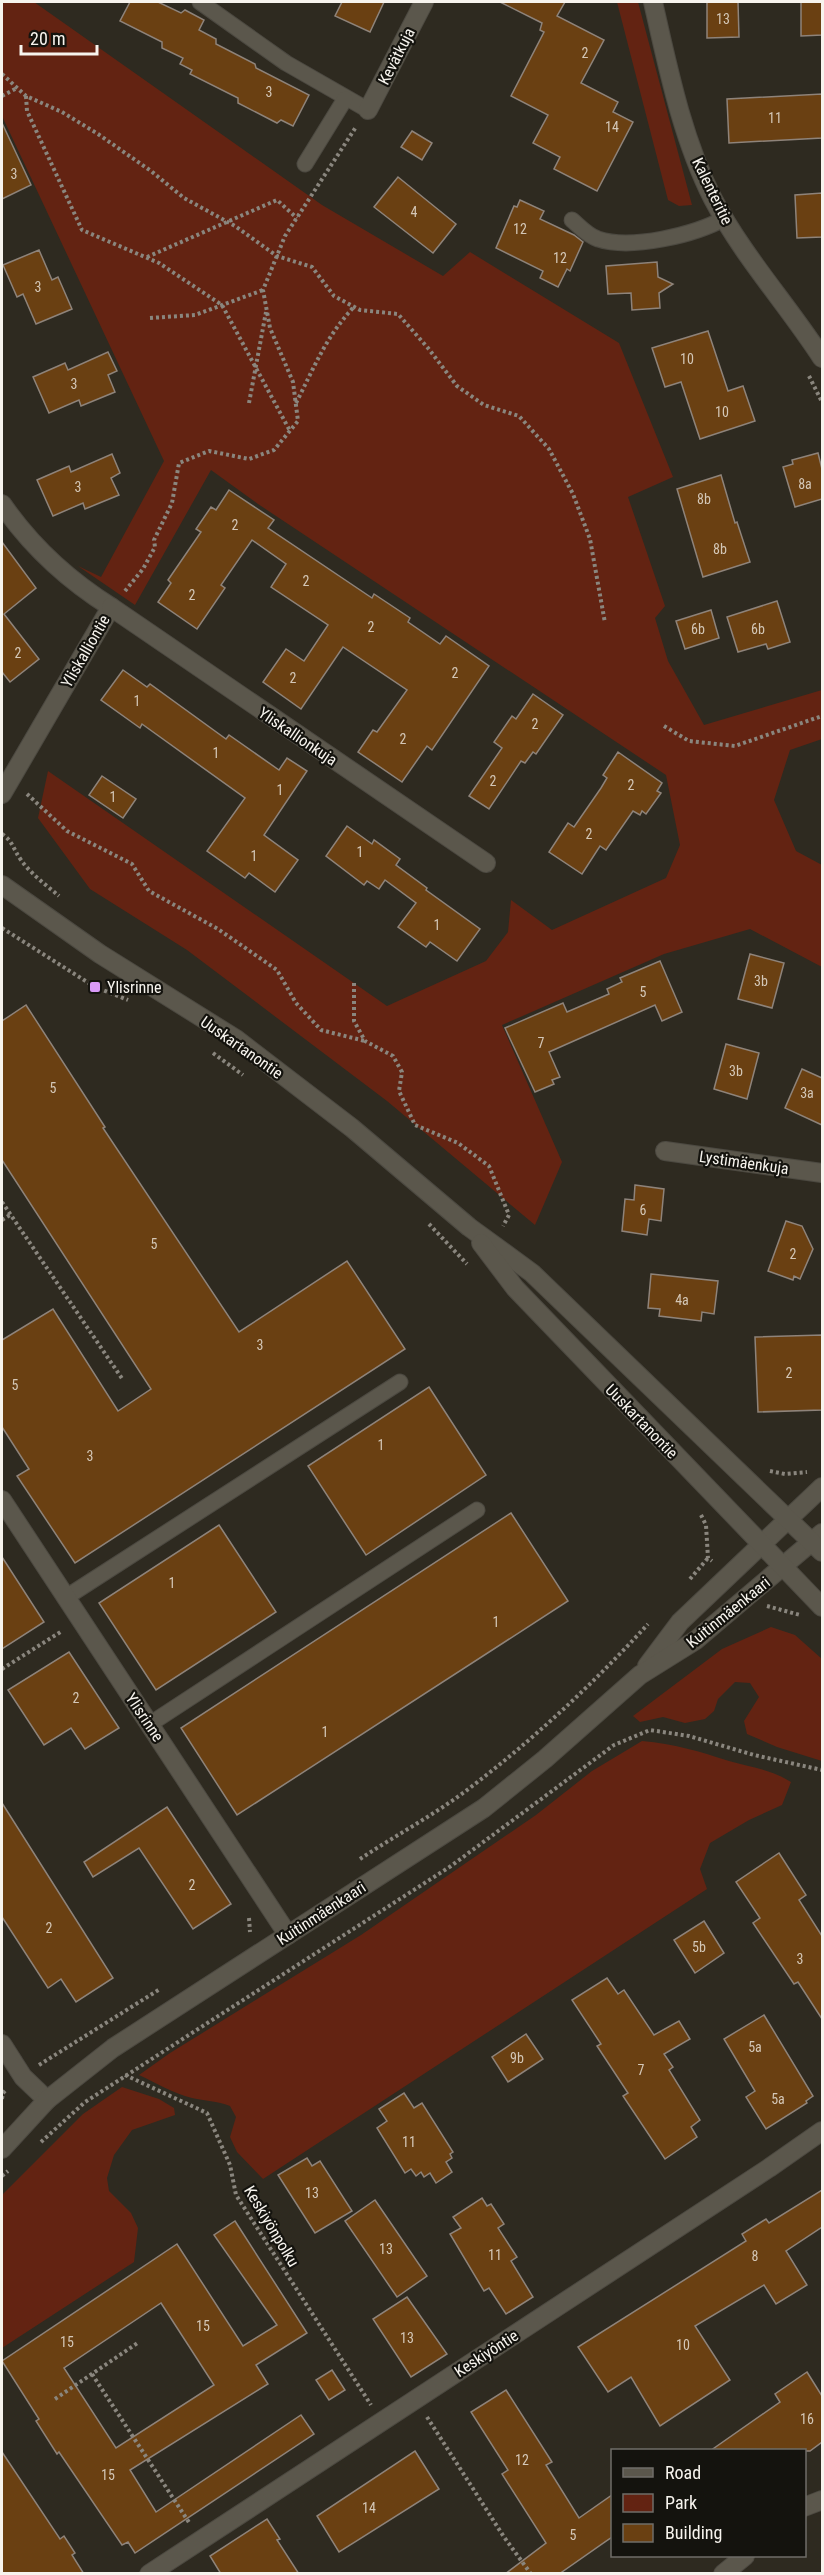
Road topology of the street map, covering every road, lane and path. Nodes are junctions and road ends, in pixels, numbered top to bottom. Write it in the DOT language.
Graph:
graph roads {
  1 [pos="200,2"];
  2 [pos="424,2"];
  3 [pos="653,2"];
  4 [pos="2,74"];
  5 [pos="17,88"];
  6 [pos="2,96"];
  7 [pos="26,96"];
  8 [pos="345,99"];
  9 [pos="368,110"];
  10 [pos="352,132"];
  11 [pos="305,164"];
  12 [pos="297,218"];
  13 [pos="725,218"];
  14 [pos="572,220"];
  15 [pos="229,223"];
  16 [pos="277,256"];
  17 [pos="146,258"];
  18 [pos="263,290"];
  19 [pos="222,305"];
  20 [pos="266,307"];
  21 [pos="354,307"];
  22 [pos="150,318"];
  23 [pos="822,358"];
  24 [pos="256,367"];
  25 [pos="249,403"];
  26 [pos="296,404"];
  27 [pos="290,431"];
  28 [pos="2,504"];
  29 [pos="111,607"];
  30 [pos="605,623"];
  31 [pos="822,716"];
  32 [pos="664,726"];
  33 [pos="6,786"];
  34 [pos="486,863"];
  35 [pos="2,885"];
  36 [pos="2,928"];
  37 [pos="354,983"];
  38 [pos="134,1002"];
  39 [pos="366,1041"];
  40 [pos="209,1050"];
  41 [pos="246,1077"];
  42 [pos="665,1151"];
  43 [pos="822,1173"];
  44 [pos="2,1202"];
  45 [pos="10,1215"];
  46 [pos="2,1220"];
  47 [pos="425,1221"];
  48 [pos="469,1227"];
  49 [pos="502,1228"];
  50 [pos="474,1271"];
  51 [pos="123,1380"];
  52 [pos="400,1382"];
  53 [pos="822,1487"];
  54 [pos="2,1500"];
  55 [pos="696,1506"];
  56 [pos="477,1510"];
  57 [pos="789,1519"];
  58 [pos="819,1542"];
  59 [pos="761,1544"];
  60 [pos="708,1558"];
  61 [pos="783,1567"];
  62 [pos="729,1574"];
  63 [pos="687,1583"];
  64 [pos="751,1594"];
  65 [pos="65,1598"];
  66 [pos="822,1606"];
  67 [pos="655,1617"];
  68 [pos="804,1617"];
  69 [pos="80,1619"];
  70 [pos="2,1669"];
  71 [pos="640,1675"];
  72 [pos="150,1724"];
  73 [pos="822,1770"];
  74 [pos="357,1862"];
  75 [pos="276,1916"];
  76 [pos="288,1935"];
  77 [pos="240,1939"];
  78 [pos="161,1988"];
  79 [pos="2,2044"];
  80 [pos="124,2075"];
  81 [pos="23,2077"];
  82 [pos="2,2091"];
  83 [pos="2,2098"];
  84 [pos="47,2100"];
  85 [pos="822,2131"];
  86 [pos="36,2146"];
  87 [pos="2,2149"];
  88 [pos="10,2169"];
  89 [pos="2,2176"];
  90 [pos="139,2342"];
  91 [pos="92,2374"];
  92 [pos="55,2398"];
  93 [pos="415,2399"];
  94 [pos="381,2421"];
  95 [pos="822,2500"];
  96 [pos="806,2506"];
  97 [pos="194,2529"];
  98 [pos="744,2557"];
  99 [pos="149,2574"];
  100 [pos="531,2574"];
  101 [pos="723,2574"];
  1 -- 8 [label="lane"];
  2 -- 9 [label="street, Kevätkuja"];
  3 -- 13 [label="street, Kalenteritie"];
  4 -- 5 [label="path"];
  5 -- 6 [label="path"];
  5 -- 7 [label="path"];
  7 -- 15 [label="path"];
  7 -- 17 [label="path"];
  8 -- 9 [label="lane"];
  8 -- 11 [label="lane"];
  10 -- 12 [label="path"];
  12 -- 15 [label="path"];
  12 -- 16 [label="path"];
  13 -- 14 [label="lane"];
  13 -- 23 [label="street, Kalenteritie"];
  15 -- 16 [label="path"];
  15 -- 17 [label="path"];
  16 -- 18 [label="path"];
  16 -- 21 [label="path"];
  17 -- 19 [label="path"];
  18 -- 19 [label="path"];
  18 -- 20 [label="path"];
  19 -- 22 [label="path"];
  19 -- 24 [label="path"];
  20 -- 24 [label="path"];
  20 -- 26 [label="path"];
  21 -- 26 [label="path"];
  21 -- 30 [label="path"];
  24 -- 25 [label="path"];
  24 -- 27 [label="path"];
  26 -- 27 [label="path"];
  27 -- 29 [label="path"];
  28 -- 29 [label="street, Yliskalliontie"];
  29 -- 33 [label="street, Yliskalliontie"];
  29 -- 34 [label="street, Yliskallionkuja"];
  31 -- 32 [label="path"];
  33 -- 39 [label="path"];
  35 -- 48 [label="street, Uuskartanontie"];
  36 -- 38 [label="path"];
  37 -- 39 [label="path"];
  39 -- 49 [label="path"];
  40 -- 41 [label="path"];
  42 -- 43 [label="street, Lystimäenkuja"];
  44 -- 45 [label="path"];
  45 -- 46 [label="path"];
  45 -- 51 [label="path"];
  47 -- 50 [label="path"];
  48 -- 57 [label="street, Uuskartanontie"];
  48 -- 59 [label="street, Uuskartanontie"];
  52 -- 65 [label="lane"];
  53 -- 57 [label="street, Kuitinmäenkaari"];
  54 -- 65 [label="street, Ylisrinne"];
  55 -- 60 [label="path"];
  56 -- 72 [label="lane"];
  57 -- 58 [label="street, Uuskartanontie"];
  57 -- 59 [label="street, Kuitinmäenkaari"];
  58 -- 61 [label="street, Kuitinmäenkaari"];
  59 -- 61 [label="street, Uuskartanontie"];
  59 -- 62 [label="street, Kuitinmäenkaari"];
  60 -- 62 [label="path"];
  60 -- 63 [label="path"];
  61 -- 64 [label="street, Kuitinmäenkaari"];
  61 -- 66 [label="street, Uuskartanontie"];
  62 -- 71 [label="street, Kuitinmäenkaari"];
  64 -- 68 [label="path"];
  64 -- 71 [label="street, Kuitinmäenkaari"];
  65 -- 69 [label="street, Ylisrinne"];
  67 -- 74 [label="path"];
  69 -- 70 [label="path"];
  69 -- 72 [label="street, Ylisrinne"];
  71 -- 76 [label="street, Kuitinmäenkaari"];
  72 -- 75 [label="street, Ylisrinne"];
  73 -- 80 [label="path"];
  75 -- 76 [label="street, Ylisrinne"];
  75 -- 77 [label="path"];
  76 -- 84 [label="street, Kuitinmäenkaari"];
  78 -- 81 [label="path"];
  79 -- 81 [label="street"];
  80 -- 86 [label="path"];
  80 -- 94 [label="path, Keskiyönpolku"];
  81 -- 82 [label="path"];
  81 -- 84 [label="street"];
  82 -- 83 [label="path"];
  84 -- 87 [label="street, Kuitinmäenkaari"];
  85 -- 93 [label="street, Keskiyöntie"];
  88 -- 89 [label="path"];
  90 -- 91 [label="path"];
  91 -- 92 [label="path"];
  91 -- 97 [label="path"];
  93 -- 94 [label="street, Keskiyöntie"];
  93 -- 100 [label="path"];
  94 -- 99 [label="street, Keskiyöntie"];
  95 -- 96 [label="street"];
  98 -- 101 [label="street"];
}
